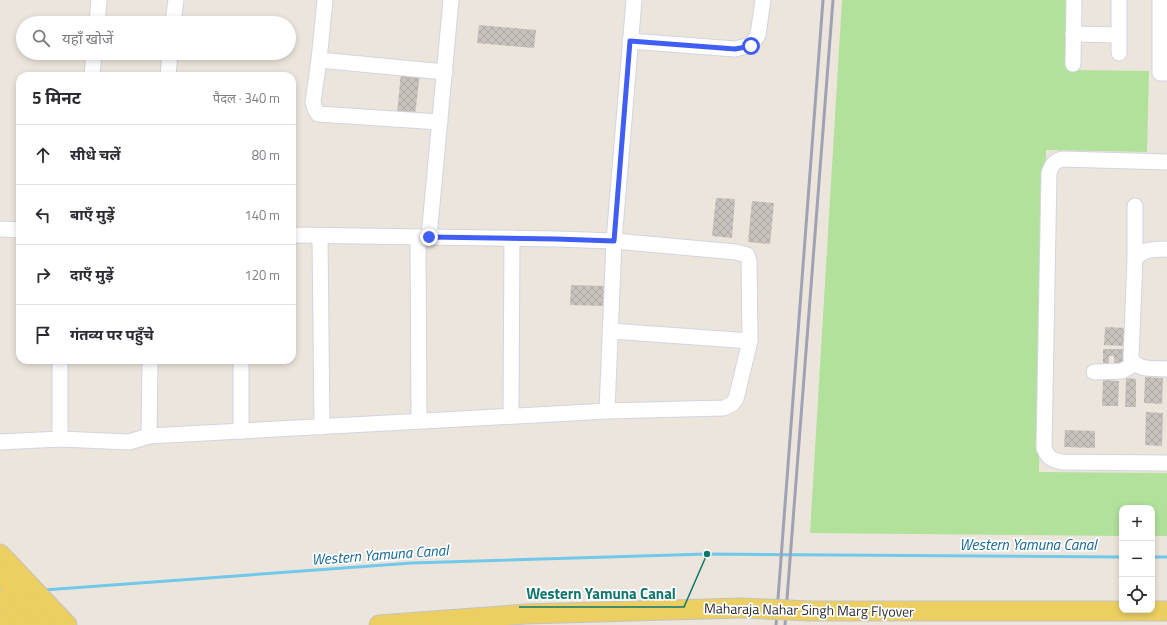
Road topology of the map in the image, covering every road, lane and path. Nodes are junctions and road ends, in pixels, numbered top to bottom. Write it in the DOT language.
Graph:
graph roads {
  1 [pos="99,0"];
  2 [pos="176,0"];
  3 [pos="325,0"];
  4 [pos="451,0"];
  5 [pos="634,0"];
  6 [pos="763,0"];
  7 [pos="1074,0"];
  8 [pos="1119,0"];
  9 [pos="1160,0"];
  10 [pos="98,16"];
  11 [pos="174,16"];
  12 [pos="1073,34"];
  13 [pos="1119,35"];
  14 [pos="630,41"];
  15 [pos="1119,53"];
  16 [pos="93,60"];
  17 [pos="169,60"];
  18 [pos="319,60"];
  19 [pos="1073,64"];
  20 [pos="92,72"];
  21 [pos="168,72"];
  22 [pos="445,72"];
  23 [pos="1167,73"];
  24 [pos="440,122"];
  25 [pos="1167,162"];
  26 [pos="1136,206"];
  27 [pos="0,229"];
  28 [pos="16,230"];
  29 [pos="296,235"];
  30 [pos="320,236"];
  31 [pos="424,237"];
  32 [pos="512,238"];
  33 [pos="614,241"];
  34 [pos="1167,249"];
  35 [pos="1135,259"];
  36 [pos="611,331"];
  37 [pos="750,341"];
  38 [pos="60,364"];
  39 [pos="150,364"];
  40 [pos="241,364"];
  41 [pos="1134,364"];
  42 [pos="1167,369"];
  43 [pos="1094,372"];
  44 [pos="607,411"];
  45 [pos="511,416"];
  46 [pos="419,421"];
  47 [pos="322,426"];
  48 [pos="241,431"];
  49 [pos="149,436"];
  50 [pos="60,439"];
  51 [pos="0,442"];
  52 [pos="1167,463"];
  53 [pos="0,554"];
  54 [pos="6,574"];
  55 [pos="32,601"];
  56 [pos="1,602"];
  57 [pos="1167,611"];
  58 [pos="385,624"];
  59 [pos="24,625"];
  60 [pos="44,625"];
  61 [pos="66,625"];
  1 -- 10 [label="street"];
  2 -- 11 [label="street"];
  3 -- 18 [label="street"];
  4 -- 22 [label="street"];
  5 -- 14 [label="street"];
  6 -- 14 [label="street"];
  7 -- 12 [label="street"];
  8 -- 13 [label="street"];
  9 -- 23 [label="street"];
  12 -- 13 [label="street"];
  12 -- 19 [label="street"];
  13 -- 15 [label="street"];
  14 -- 33 [label="street"];
  16 -- 20 [label="street"];
  17 -- 21 [label="street"];
  18 -- 22 [label="street"];
  18 -- 24 [label="street"];
  22 -- 24 [label="street"];
  24 -- 31 [label="street"];
  25 -- 52 [label="street"];
  26 -- 35 [label="street"];
  27 -- 28 [label="street"];
  29 -- 30 [label="street"];
  30 -- 31 [label="street"];
  30 -- 47 [label="street"];
  31 -- 32 [label="street"];
  31 -- 46 [label="street"];
  32 -- 33 [label="street"];
  32 -- 45 [label="street"];
  33 -- 36 [label="street"];
  33 -- 37 [label="street"];
  34 -- 35 [label="street"];
  35 -- 41 [label="street"];
  36 -- 37 [label="street"];
  36 -- 44 [label="street"];
  37 -- 44 [label="street"];
  38 -- 50 [label="street"];
  39 -- 49 [label="street"];
  40 -- 48 [label="street"];
  41 -- 42 [label="street"];
  41 -- 43 [label="street"];
  44 -- 45 [label="street"];
  45 -- 46 [label="street"];
  46 -- 47 [label="street"];
  47 -- 48 [label="street"];
  48 -- 49 [label="street"];
  49 -- 50 [label="street"];
  50 -- 51 [label="street"];
  53 -- 54 [label="main road"];
  54 -- 55 [label="main road"];
  55 -- 60 [label="main road"];
  55 -- 61 [label="main road"];
  56 -- 59 [label="main road"];
  57 -- 58 [label="main road, Maharaja Nahar Singh Marg Flyover, bridge"];
}
